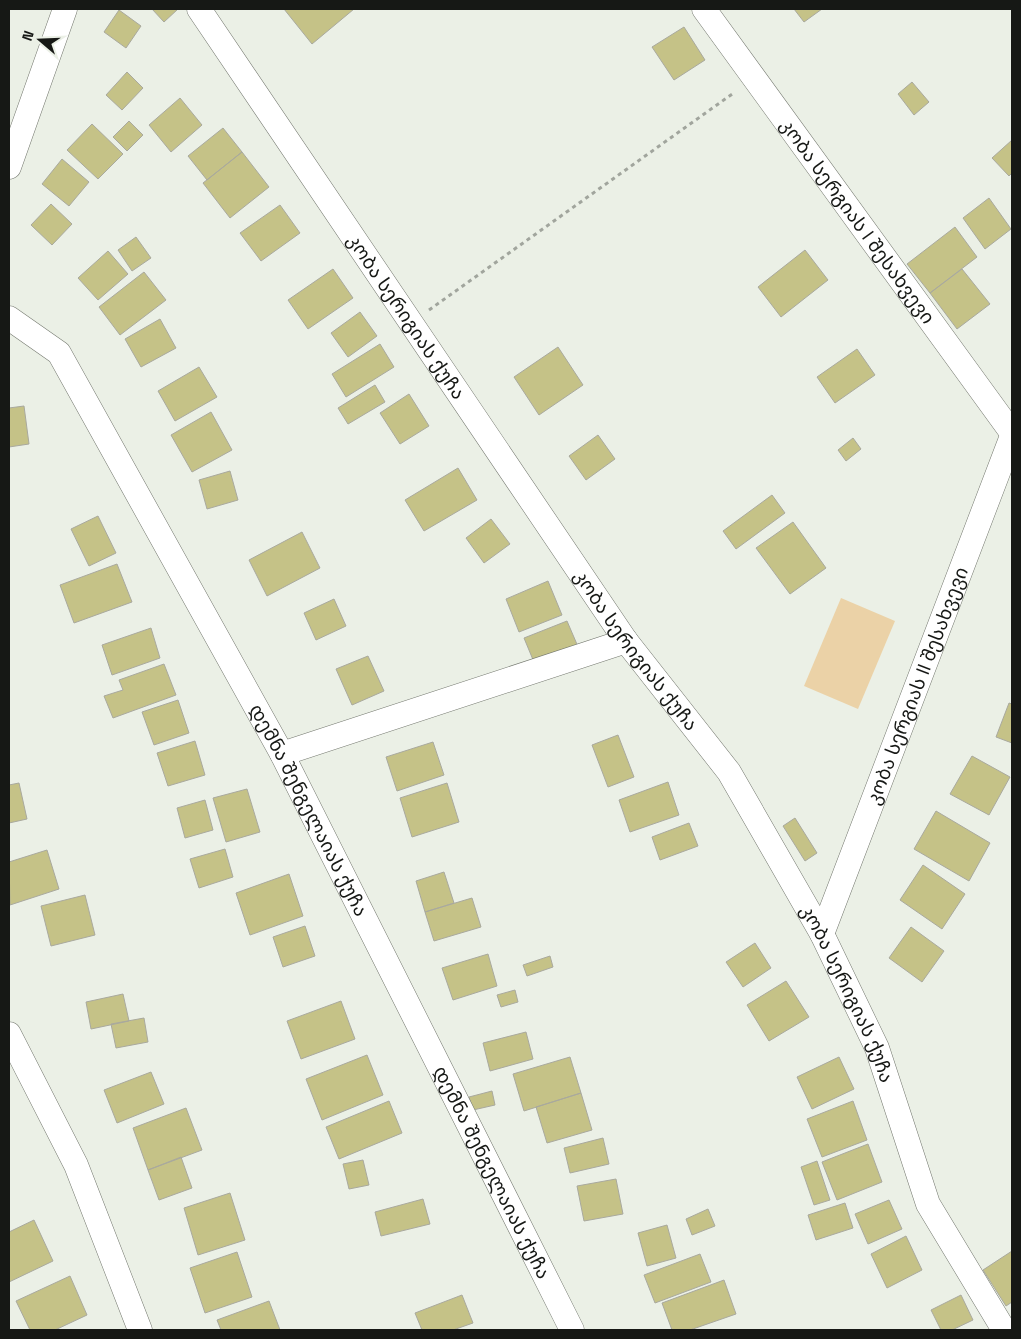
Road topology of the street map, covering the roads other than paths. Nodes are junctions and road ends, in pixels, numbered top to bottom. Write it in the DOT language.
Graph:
graph roads {
  1 [pos="66,9"];
  2 [pos="199,9"];
  3 [pos="704,9"];
  4 [pos="9,167"];
  5 [pos="9,318"];
  6 [pos="1012,434"];
  7 [pos="626,641"];
  8 [pos="282,754"];
  9 [pos="822,934"];
  10 [pos="9,1034"];
  11 [pos="140,1330"];
  12 [pos="572,1330"];
  13 [pos="1004,1330"];
  1 -- 4 [label="street"];
  2 -- 7 [label="street, კობა სერიგიას ქუჩა"];
  3 -- 6 [label="street, კობა სერგიას I შესახვევი"];
  5 -- 8 [label="street, დემნა შენგელაიას ქუჩა"];
  6 -- 9 [label="street, კობა სერგიას II შესახვევი"];
  7 -- 8 [label="street"];
  7 -- 9 [label="street, კობა სერიგიას ქუჩა"];
  8 -- 12 [label="street, დემნა შენგელაიას ქუჩა"];
  9 -- 13 [label="street, კობა სერიგიას ქუჩა"];
  10 -- 11 [label="street"];
}
